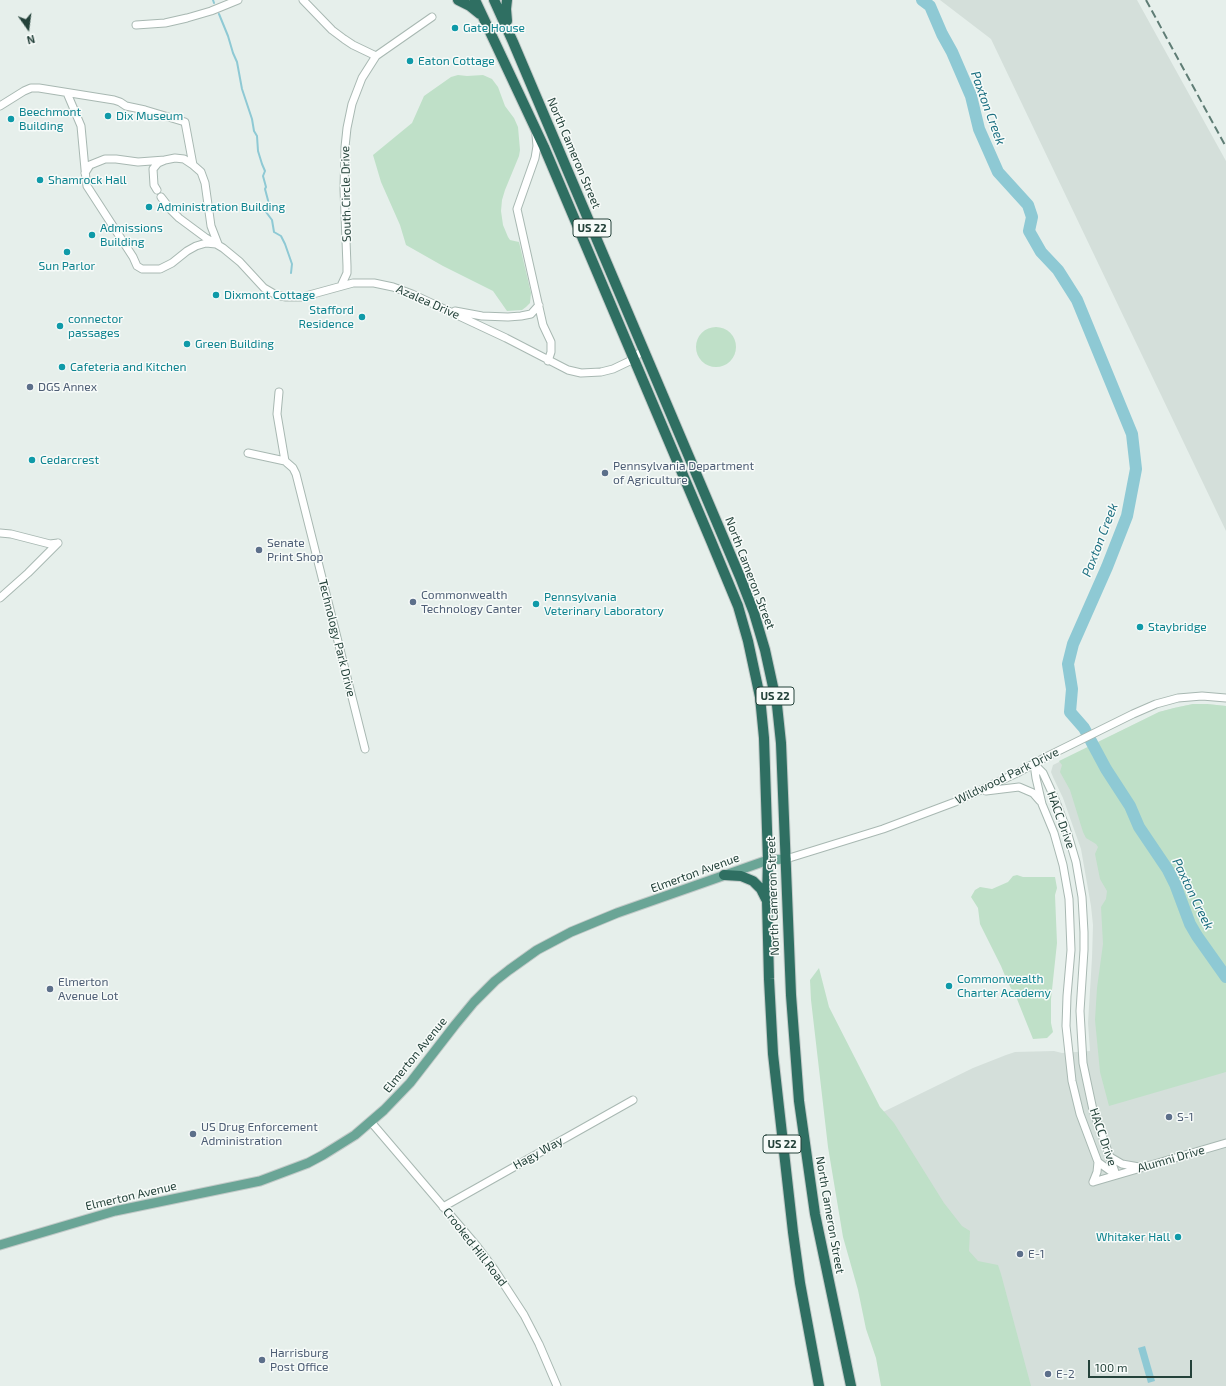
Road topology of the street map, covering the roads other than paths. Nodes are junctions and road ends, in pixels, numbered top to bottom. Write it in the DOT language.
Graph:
graph roads {
  1 [pos="238,0"];
  2 [pos="303,0"];
  3 [pos="458,0"];
  4 [pos="475,0"];
  5 [pos="494,0"];
  6 [pos="507,0"];
  7 [pos="483,16"];
  8 [pos="432,17"];
  9 [pos="136,25"];
  10 [pos="508,29"];
  11 [pos="376,56"];
  12 [pos="67,93"];
  13 [pos="0,106"];
  14 [pos="535,126"];
  15 [pos="165,160"];
  16 [pos="193,164"];
  17 [pos="85,174"];
  18 [pos="157,190"];
  19 [pos="162,197"];
  20 [pos="218,244"];
  21 [pos="340,286"];
  22 [pos="539,305"];
  23 [pos="445,310"];
  24 [pos="643,349"];
  25 [pos="634,359"];
  26 [pos="648,359"];
  27 [pos="548,360"];
  28 [pos="279,392"];
  29 [pos="248,453"];
  30 [pos="285,461"];
  31 [pos="0,533"];
  32 [pos="0,598"];
  33 [pos="1226,698"];
  34 [pos="365,749"];
  35 [pos="1034,764"];
  36 [pos="978,792"];
  37 [pos="1042,804"];
  38 [pos="786,859"];
  39 [pos="768,860"];
  40 [pos="724,875"];
  41 [pos="767,900"];
  42 [pos="633,1100"];
  43 [pos="371,1122"];
  44 [pos="1226,1143"];
  45 [pos="1110,1157"];
  46 [pos="1098,1162"];
  47 [pos="1143,1168"];
  48 [pos="1116,1175"];
  49 [pos="443,1207"];
  50 [pos="0,1245"];
  51 [pos="557,1386"];
  52 [pos="819,1386"];
  53 [pos="850,1386"];
  1 -- 9 [label="street"];
  2 -- 11 [label="street"];
  3 -- 7 [label="highway, US 22"];
  4 -- 7 [label="highway, North Cameron Street"];
  5 -- 10 [label="highway, North Cameron Street / US 22"];
  6 -- 10 [label="highway"];
  7 -- 14 [label="highway, North Cameron Street / US 22"];
  8 -- 11 [label="street"];
  10 -- 24 [label="highway, North Cameron Street / US 22"];
  11 -- 21 [label="street, South Circle Drive"];
  12 -- 13 [label="street"];
  12 -- 16 [label="street"];
  12 -- 17 [label="street"];
  14 -- 22 [label="street"];
  14 -- 25 [label="highway, North Cameron Street / US 22"];
  15 -- 16 [label="street"];
  15 -- 17 [label="street"];
  15 -- 18 [label="street"];
  16 -- 20 [label="street"];
  17 -- 20 [label="street"];
  19 -- 20 [label="street, Azalea Drive"];
  20 -- 21 [label="street, Azalea Drive"];
  21 -- 23 [label="street, Azalea Drive"];
  22 -- 23 [label="street"];
  22 -- 27 [label="street"];
  23 -- 27 [label="street, Azalea Drive"];
  24 -- 25 [label="street, Azalea Drive"];
  24 -- 26 [label="highway, North Cameron Street / US 22"];
  25 -- 26 [label="street"];
  25 -- 27 [label="street, Azalea Drive"];
  25 -- 39 [label="highway, North Cameron Street / US 22"];
  26 -- 38 [label="highway, North Cameron Street / US 22"];
  28 -- 30 [label="street, Technology Park Drive"];
  29 -- 30 [label="street"];
  30 -- 34 [label="street, Technology Park Drive"];
  31 -- 32 [label="street"];
  33 -- 35 [label="street, Wildwood Park Drive"];
  35 -- 36 [label="street, Wildwood Park Drive"];
  35 -- 37 [label="street, HACC Drive"];
  35 -- 45 [label="street, HACC Drive"];
  36 -- 37 [label="street, HACC Drive"];
  36 -- 38 [label="street, Wildwood Park Drive"];
  37 -- 46 [label="street, HACC Drive"];
  38 -- 39 [label="main road, Elmerton Avenue"];
  38 -- 53 [label="highway, North Cameron Street / US 22"];
  39 -- 40 [label="main road, Elmerton Avenue"];
  39 -- 41 [label="highway, North Cameron Street / US 22"];
  40 -- 41 [label="highway"];
  40 -- 43 [label="main road, Elmerton Avenue"];
  41 -- 52 [label="highway, North Cameron Street / US 22"];
  42 -- 49 [label="street, Hagy Way"];
  43 -- 49 [label="street, Crooked Hill Road"];
  43 -- 50 [label="main road, Elmerton Avenue"];
  44 -- 47 [label="street, Alumni Drive"];
  45 -- 47 [label="street"];
  45 -- 48 [label="street, HACC Drive"];
  46 -- 48 [label="street, HACC Drive"];
  46 -- 48 [label="street, Alumni Drive"];
  47 -- 48 [label="street, Alumni Drive"];
  49 -- 51 [label="street, Crooked Hill Road"];
}
